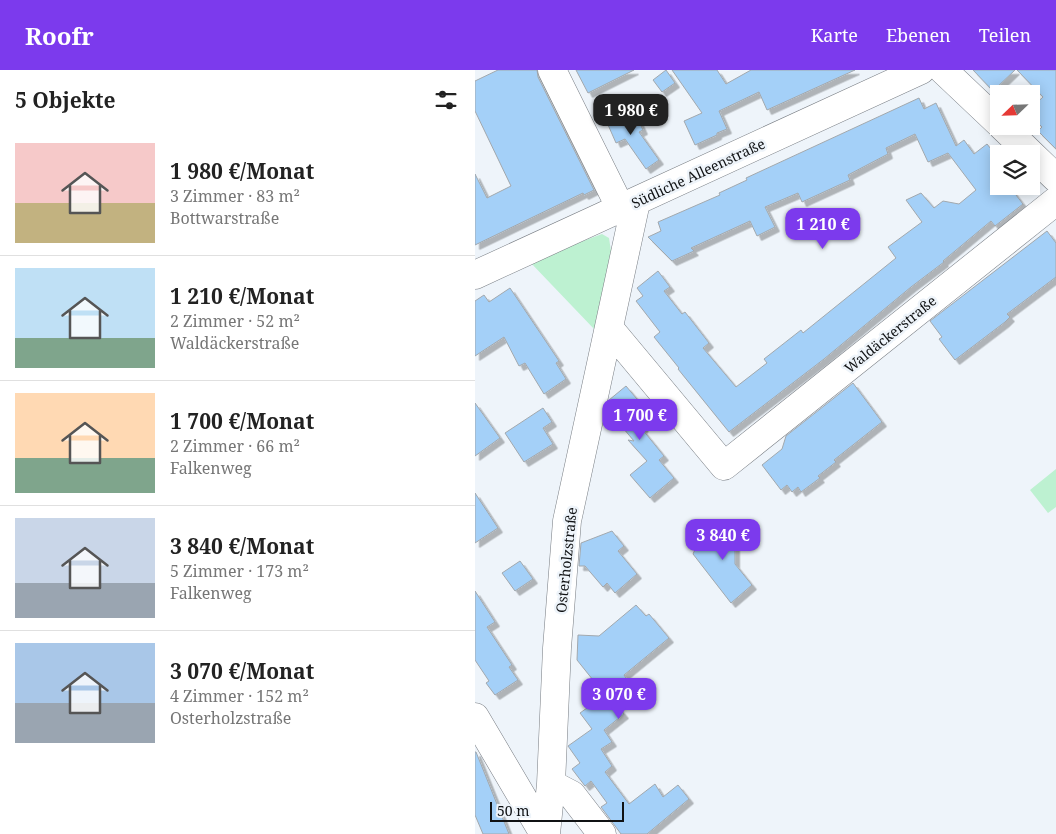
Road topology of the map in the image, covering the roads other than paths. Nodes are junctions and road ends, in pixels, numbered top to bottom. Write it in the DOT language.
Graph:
graph roads {
  1 [pos="552,70"];
  2 [pos="921,70"];
  3 [pos="943,70"];
  4 [pos="990,114"];
  5 [pos="1011,135"];
  6 [pos="1022,145"];
  7 [pos="1040,163"];
  8 [pos="1056,178"];
  9 [pos="1056,201"];
  10 [pos="629,205"];
  11 [pos="475,275"];
  12 [pos="609,328"];
  13 [pos="475,717"];
  14 [pos="551,784"];
  15 [pos="545,834"];
  16 [pos="602,834"];
  1 -- 10 [label="street"];
  2 -- 10 [label="street, Südliche Alleenstraße"];
  3 -- 4 [label="street"];
  5 -- 6 [label="street"];
  7 -- 8 [label="street"];
  9 -- 12 [label="street, Waldäckerstraße"];
  10 -- 11 [label="street, Südliche Alleenstraße"];
  10 -- 12 [label="street, Osterholzstraße"];
  12 -- 14 [label="street, Osterholzstraße"];
  13 -- 15 [label="street"];
  14 -- 15 [label="street, Osterholzstraße"];
  14 -- 16 [label="street"];
}
